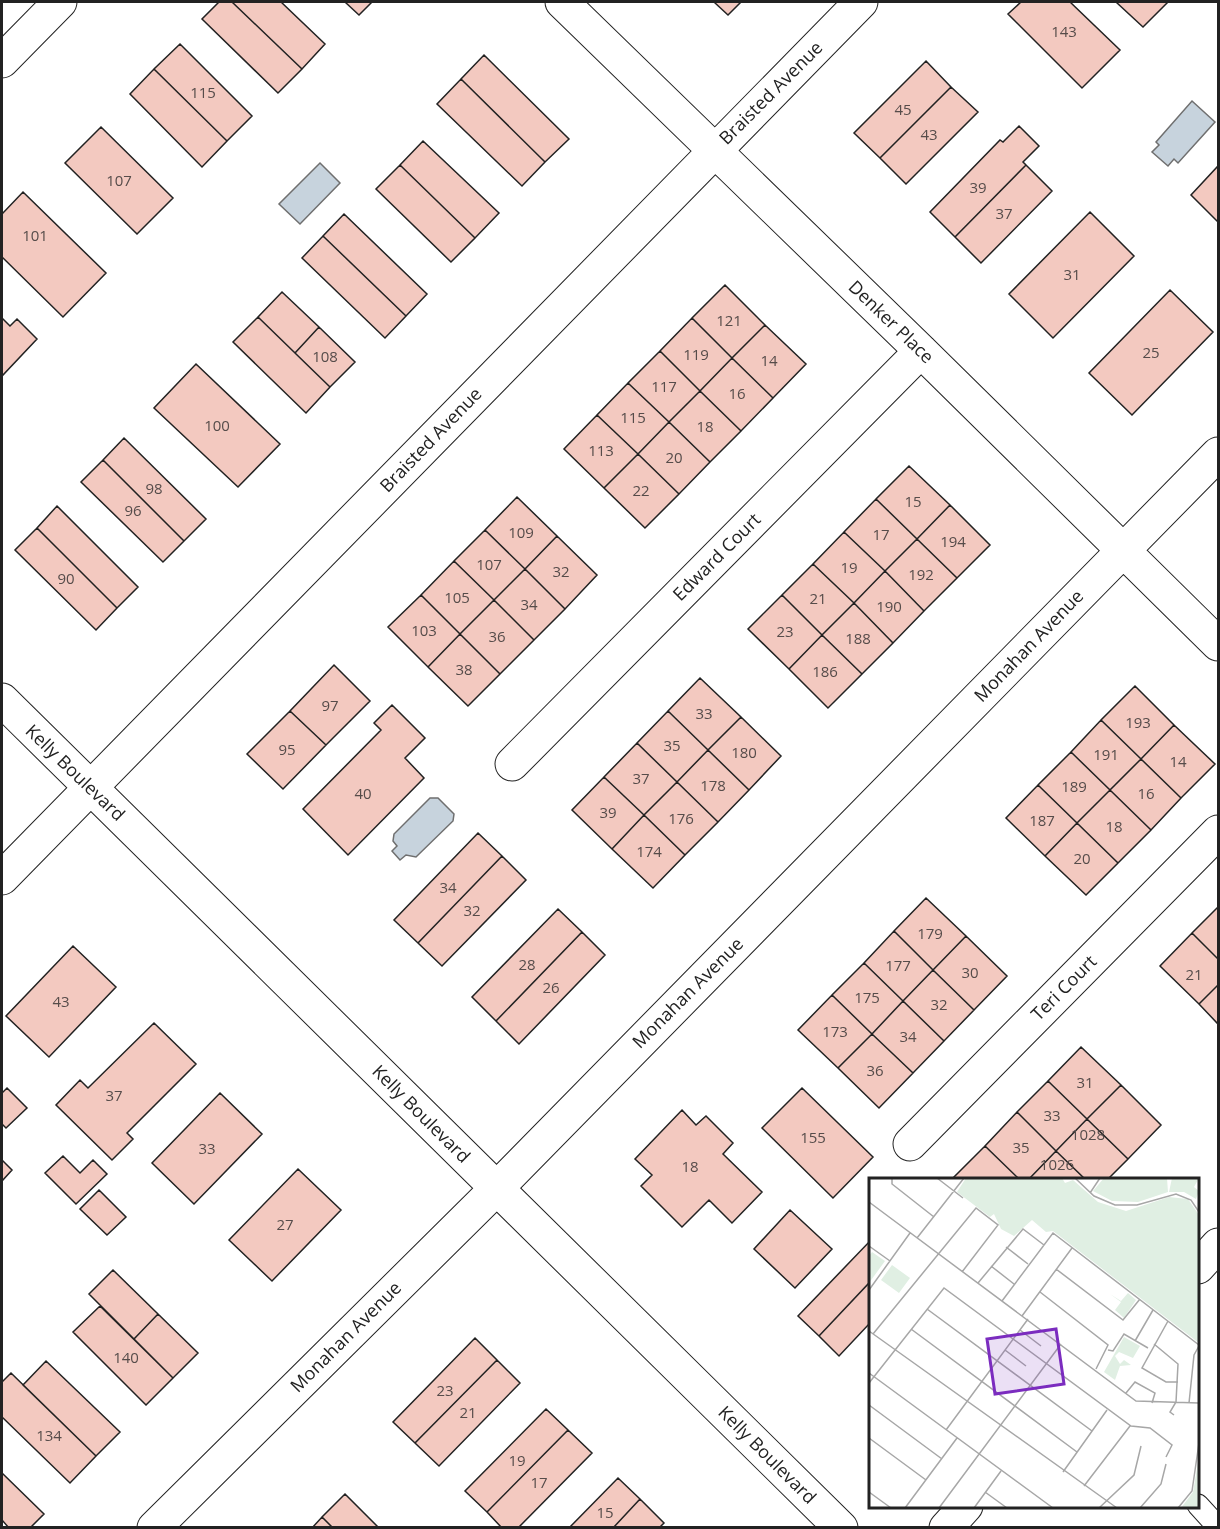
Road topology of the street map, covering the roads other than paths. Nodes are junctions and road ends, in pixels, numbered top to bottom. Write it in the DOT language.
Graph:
graph roads {
  1 [pos="60,2"];
  2 [pos="562,2"];
  3 [pos="861,2"];
  4 [pos="2,62"];
  5 [pos="714,150"];
  6 [pos="921,351"];
  7 [pos="1218,454"];
  8 [pos="1123,550"];
  9 [pos="1218,644"];
  10 [pos="2,700"];
  11 [pos="512,764"];
  12 [pos="91,788"];
  13 [pos="1218,832"];
  14 [pos="2,878"];
  15 [pos="910,1144"];
  16 [pos="496,1188"];
  17 [pos="1218,1245"];
  18 [pos="1199,1265"];
  19 [pos="964,1508"];
  20 [pos="1199,1508"];
  21 [pos="154,1527"];
  22 [pos="841,1527"];
  23 [pos="946,1527"];
  24 [pos="1218,1527"];
  1 -- 4 [label="street"];
  2 -- 5 [label="street, Denker Place"];
  3 -- 5 [label="street, Braisted Avenue"];
  5 -- 6 [label="street, Denker Place"];
  5 -- 12 [label="street, Braisted Avenue"];
  6 -- 8 [label="street, Denker Place"];
  6 -- 11 [label="street, Edward Court"];
  7 -- 8 [label="street, Monahan Avenue"];
  8 -- 9 [label="street, Denker Place"];
  8 -- 16 [label="street, Monahan Avenue"];
  10 -- 12 [label="street, Kelly Boulevard"];
  12 -- 14 [label="street, Braisted Avenue"];
  12 -- 16 [label="street, Kelly Boulevard"];
  13 -- 15 [label="street, Teri Court"];
  16 -- 21 [label="street, Monahan Avenue"];
  16 -- 22 [label="street, Kelly Boulevard"];
  17 -- 18 [label="street"];
  19 -- 23 [label="street"];
  20 -- 24 [label="lane"];
}
